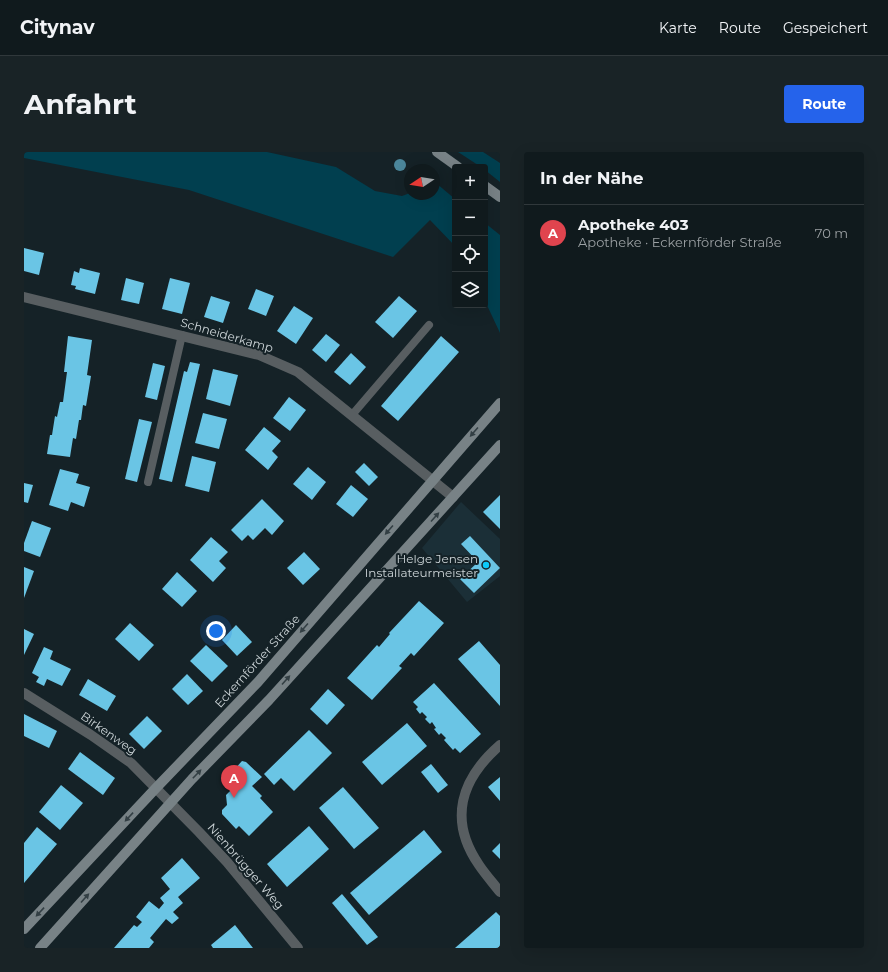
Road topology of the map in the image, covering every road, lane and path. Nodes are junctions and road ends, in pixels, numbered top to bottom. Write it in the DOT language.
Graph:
graph roads {
  1 [pos="437,152"];
  2 [pos="454,164"];
  3 [pos="488,188"];
  4 [pos="500,197"];
  5 [pos="24,297"];
  6 [pos="429,325"];
  7 [pos="182,335"];
  8 [pos="500,403"];
  9 [pos="352,415"];
  10 [pos="500,445"];
  11 [pos="432,480"];
  12 [pos="148,482"];
  13 [pos="453,497"];
  14 [pos="24,692"];
  15 [pos="500,746"];
  16 [pos="156,788"];
  17 [pos="171,804"];
  18 [pos="500,892"];
  19 [pos="24,929"];
  20 [pos="40,948"];
  21 [pos="298,948"];
  1 -- 2 [label="street"];
  3 -- 4 [label="street"];
  5 -- 7 [label="street, Schneiderkamp"];
  6 -- 9 [label="lane"];
  7 -- 9 [label="street, Schneiderkamp"];
  7 -- 12 [label="lane"];
  8 -- 11 [label="street, Eckernförder Straße, one-way"];
  9 -- 11 [label="street, Schneiderkamp"];
  10 -- 13 [label="street"];
  11 -- 13 [label="street, Schneiderkamp"];
  11 -- 16 [label="street, Eckernförder Straße, one-way"];
  17 -- 13 [label="street, one-way"];
  14 -- 16 [label="street, Birkenweg"];
  15 -- 18 [label="street"];
  16 -- 17 [label="street, Birkenweg"];
  16 -- 19 [label="street, Eckernförder Straße, one-way"];
  20 -- 17 [label="street, one-way"];
  17 -- 21 [label="street, Nienbrügger Weg"];
}
